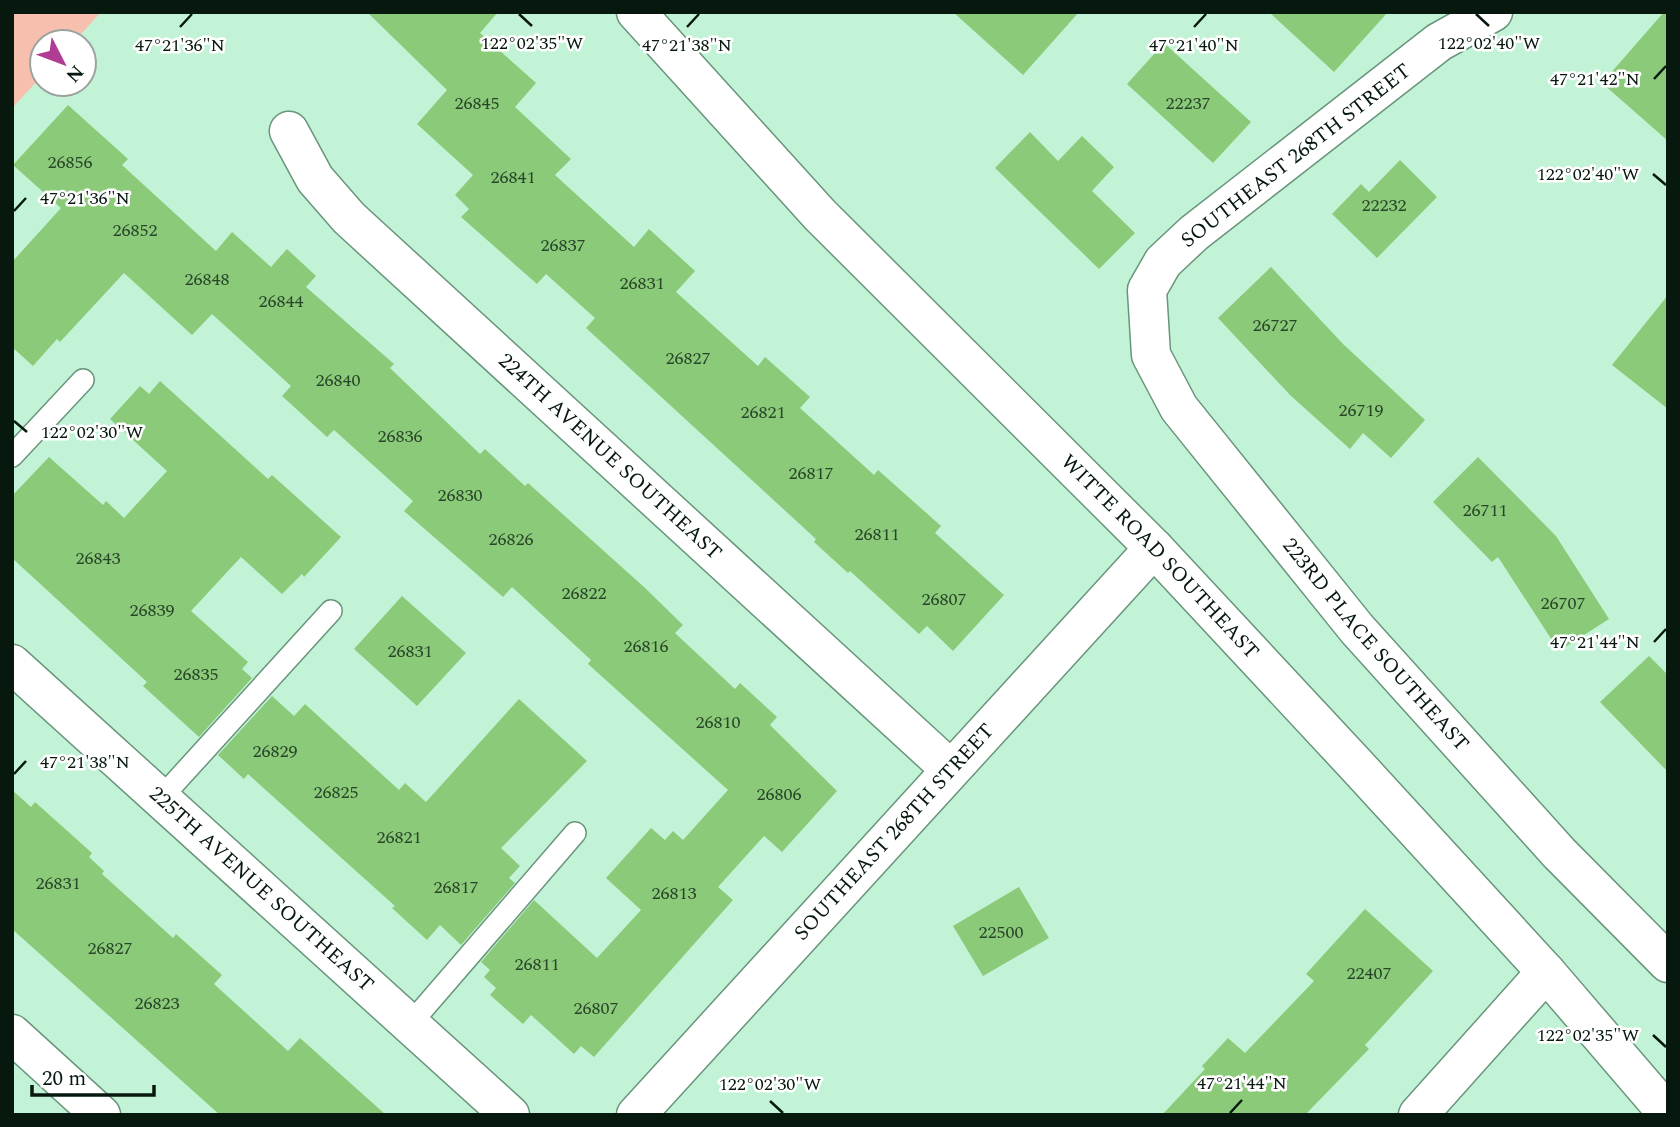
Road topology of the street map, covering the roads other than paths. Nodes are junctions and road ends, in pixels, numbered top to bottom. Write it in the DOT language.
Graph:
graph roads {
  1 [pos="636,12"];
  2 [pos="1493,12"];
  3 [pos="289,131"];
  4 [pos="1147,290"];
  5 [pos="83,380"];
  6 [pos="12,456"];
  7 [pos="1154,548"];
  8 [pos="331,611"];
  9 [pos="12,664"];
  10 [pos="949,768"];
  11 [pos="161,798"];
  12 [pos="575,833"];
  13 [pos="1668,963"];
  14 [pos="1546,972"];
  15 [pos="411,1023"];
  16 [pos="12,1034"];
  17 [pos="1668,1114"];
  18 [pos="101,1115"];
  19 [pos="510,1115"];
  20 [pos="636,1115"];
  21 [pos="1418,1115"];
  1 -- 7 [label="street, WITTE ROAD SOUTHEAST"];
  2 -- 4 [label="street, SOUTHEAST 268TH STREET"];
  3 -- 10 [label="street, 224TH AVENUE SOUTHEAST"];
  4 -- 13 [label="street, 223RD PLACE SOUTHEAST"];
  5 -- 6 [label="lane"];
  7 -- 10 [label="street, SOUTHEAST 268TH STREET"];
  7 -- 14 [label="street, WITTE ROAD SOUTHEAST"];
  8 -- 11 [label="lane"];
  9 -- 11 [label="street, 225TH AVENUE SOUTHEAST"];
  10 -- 20 [label="street, SOUTHEAST 268TH STREET"];
  11 -- 15 [label="street, 225TH AVENUE SOUTHEAST"];
  12 -- 15 [label="lane"];
  14 -- 17 [label="street, WITTE ROAD SOUTHEAST"];
  14 -- 21 [label="street"];
  15 -- 19 [label="street, 225TH AVENUE SOUTHEAST"];
  16 -- 18 [label="street"];
}
